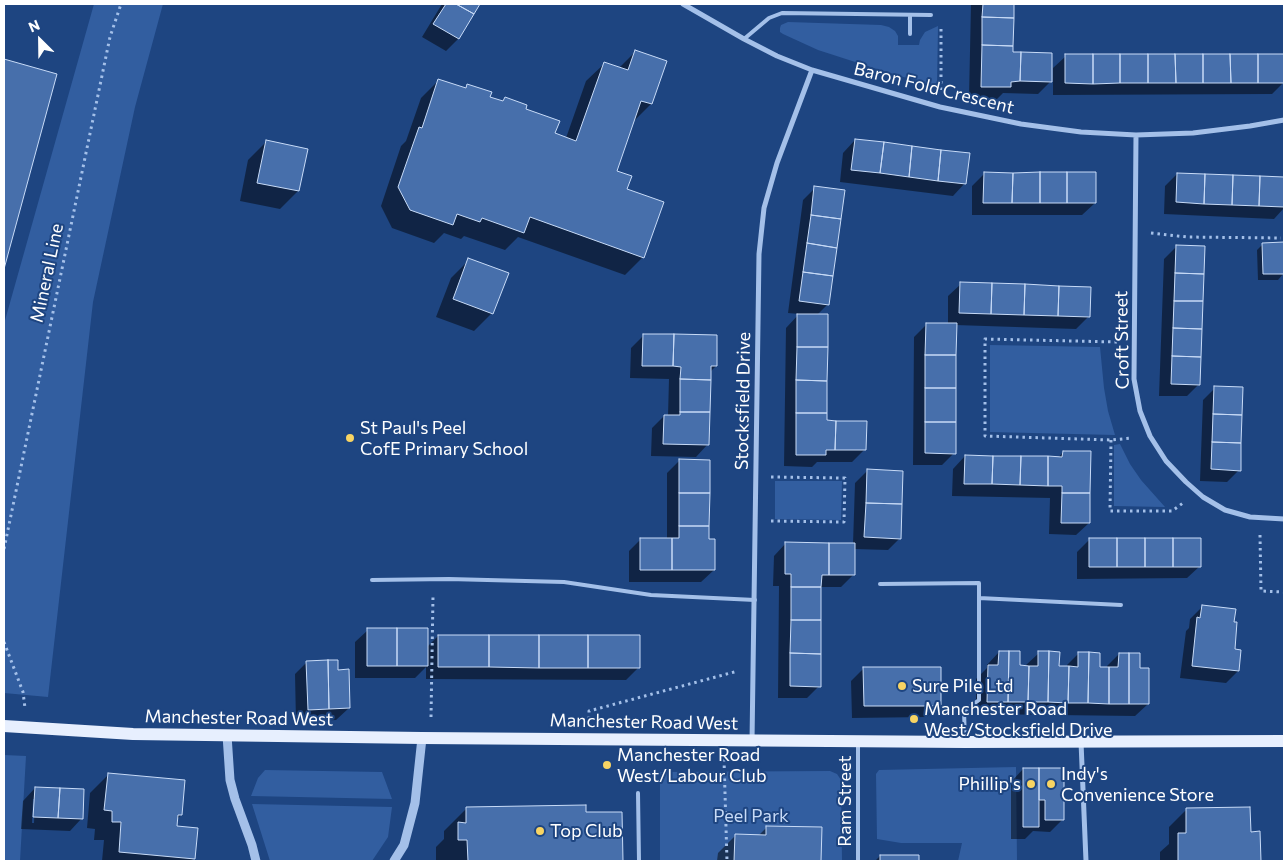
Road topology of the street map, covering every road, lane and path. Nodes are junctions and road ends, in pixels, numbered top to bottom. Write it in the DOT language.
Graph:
graph roads {
  1 [pos="121,4"];
  2 [pos="683,4"];
  3 [pos="910,15"];
  4 [pos="931,15"];
  5 [pos="910,34"];
  6 [pos="744,39"];
  7 [pos="812,70"];
  8 [pos="940,107"];
  9 [pos="1284,120"];
  10 [pos="1136,135"];
  11 [pos="1135,232"];
  12 [pos="1281,238"];
  13 [pos="1134,343"];
  14 [pos="1150,436"];
  15 [pos="1111,440"];
  16 [pos="756,477"];
  17 [pos="1198,492"];
  18 [pos="1260,518"];
  19 [pos="1284,519"];
  20 [pos="756,521"];
  21 [pos="4,549"];
  22 [pos="433,579"];
  23 [pos="372,580"];
  24 [pos="880,584"];
  25 [pos="1284,592"];
  26 [pos="979,598"];
  27 [pos="754,600"];
  28 [pos="1121,605"];
  29 [pos="4,642"];
  30 [pos="753,667"];
  31 [pos="9,726"];
  32 [pos="28,728"];
  33 [pos="227,736"];
  34 [pos="426,738"];
  35 [pos="588,739"];
  36 [pos="723,740"];
  37 [pos="752,741"];
  38 [pos="858,741"];
  39 [pos="1284,741"];
  40 [pos="964,742"];
  41 [pos="1081,742"];
  42 [pos="638,793"];
  43 [pos="256,861"];
  44 [pos="394,861"];
  45 [pos="639,861"];
  46 [pos="727,861"];
  47 [pos="858,861"];
  48 [pos="1086,861"];
  1 -- 21 [label="path, Mineral Line"];
  2 -- 6 [label="street, Baron Fold Crescent"];
  3 -- 4 [label="lane"];
  3 -- 5 [label="lane"];
  3 -- 6 [label="lane"];
  4 -- 8 [label="path"];
  6 -- 7 [label="street, Baron Fold Crescent"];
  7 -- 8 [label="street, Baron Fold Crescent"];
  7 -- 16 [label="street, Stocksfield Drive"];
  8 -- 10 [label="street, Baron Fold Crescent"];
  9 -- 10 [label="street, Baron Fold Crescent"];
  10 -- 11 [label="street, Croft Street"];
  11 -- 12 [label="path"];
  11 -- 13 [label="street, Croft Street"];
  13 -- 14 [label="street, Croft Street"];
  13 -- 15 [label="path"];
  14 -- 15 [label="path"];
  14 -- 17 [label="street, Croft Street"];
  15 -- 17 [label="path"];
  16 -- 20 [label="street, Stocksfield Drive"];
  16 -- 20 [label="path"];
  17 -- 18 [label="street, Croft Street"];
  18 -- 19 [label="street, Croft Street"];
  18 -- 25 [label="path"];
  20 -- 27 [label="street, Stocksfield Drive"];
  22 -- 23 [label="lane"];
  22 -- 27 [label="lane"];
  22 -- 34 [label="path"];
  24 -- 26 [label="lane"];
  26 -- 28 [label="lane"];
  26 -- 40 [label="lane"];
  27 -- 30 [label="street, Stocksfield Drive"];
  29 -- 32 [label="path"];
  30 -- 35 [label="path"];
  30 -- 37 [label="street, Stocksfield Drive"];
  31 -- 32 [label="main road, Manchester Road West"];
  32 -- 33 [label="main road, Manchester Road West"];
  33 -- 34 [label="main road, Manchester Road West"];
  33 -- 43 [label="street"];
  34 -- 35 [label="main road, Manchester Road West"];
  34 -- 44 [label="street"];
  35 -- 36 [label="main road, Manchester Road West"];
  36 -- 37 [label="main road, Manchester Road West"];
  36 -- 46 [label="path"];
  37 -- 38 [label="main road, Manchester Road West"];
  38 -- 40 [label="main road, Manchester Road West"];
  38 -- 47 [label="lane, Ram Street"];
  39 -- 41 [label="main road, Manchester Road West"];
  40 -- 41 [label="main road, Manchester Road West"];
  41 -- 48 [label="street"];
  42 -- 45 [label="lane"];
}
